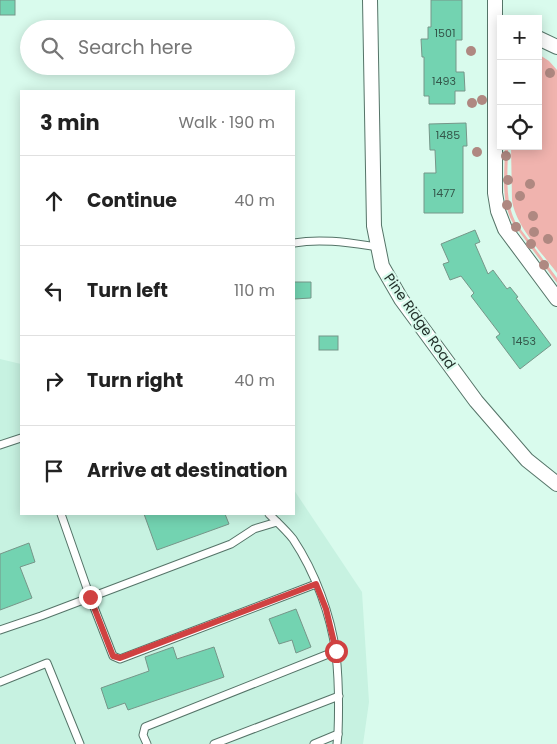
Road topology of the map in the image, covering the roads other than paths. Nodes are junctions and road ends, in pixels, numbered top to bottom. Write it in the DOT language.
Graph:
graph roads {
  1 [pos="370,0"];
  2 [pos="495,0"];
  3 [pos="497,24"];
  4 [pos="542,40"];
  5 [pos="557,47"];
  6 [pos="498,60"];
  7 [pos="295,243"];
  8 [pos="378,248"];
  9 [pos="557,299"];
  10 [pos="20,438"];
  11 [pos="0,445"];
  12 [pos="557,484"];
  13 [pos="61,515"];
  14 [pos="270,515"];
  15 [pos="277,522"];
  16 [pos="316,584"];
  17 [pos="90,597"];
  18 [pos="0,630"];
  19 [pos="336,651"];
  20 [pos="0,682"];
  21 [pos="339,696"];
  22 [pos="338,734"];
  23 [pos="80,744"];
  24 [pos="147,744"];
  25 [pos="214,744"];
  26 [pos="314,744"];
  27 [pos="337,744"];
  1 -- 8 [label="street, Pine Ridge Road"];
  2 -- 3 [label="street"];
  4 -- 5 [label="street"];
  6 -- 9 [label="street"];
  7 -- 8 [label="lane"];
  8 -- 12 [label="street, Pine Ridge Road"];
  10 -- 11 [label="lane"];
  13 -- 17 [label="lane"];
  14 -- 15 [label="lane"];
  15 -- 16 [label="lane"];
  15 -- 17 [label="lane"];
  16 -- 17 [label="lane"];
  16 -- 19 [label="lane"];
  17 -- 18 [label="lane"];
  19 -- 21 [label="lane"];
  19 -- 24 [label="lane"];
  20 -- 23 [label="lane"];
  21 -- 22 [label="lane"];
  21 -- 25 [label="lane"];
  22 -- 26 [label="lane"];
  22 -- 27 [label="lane"];
}
